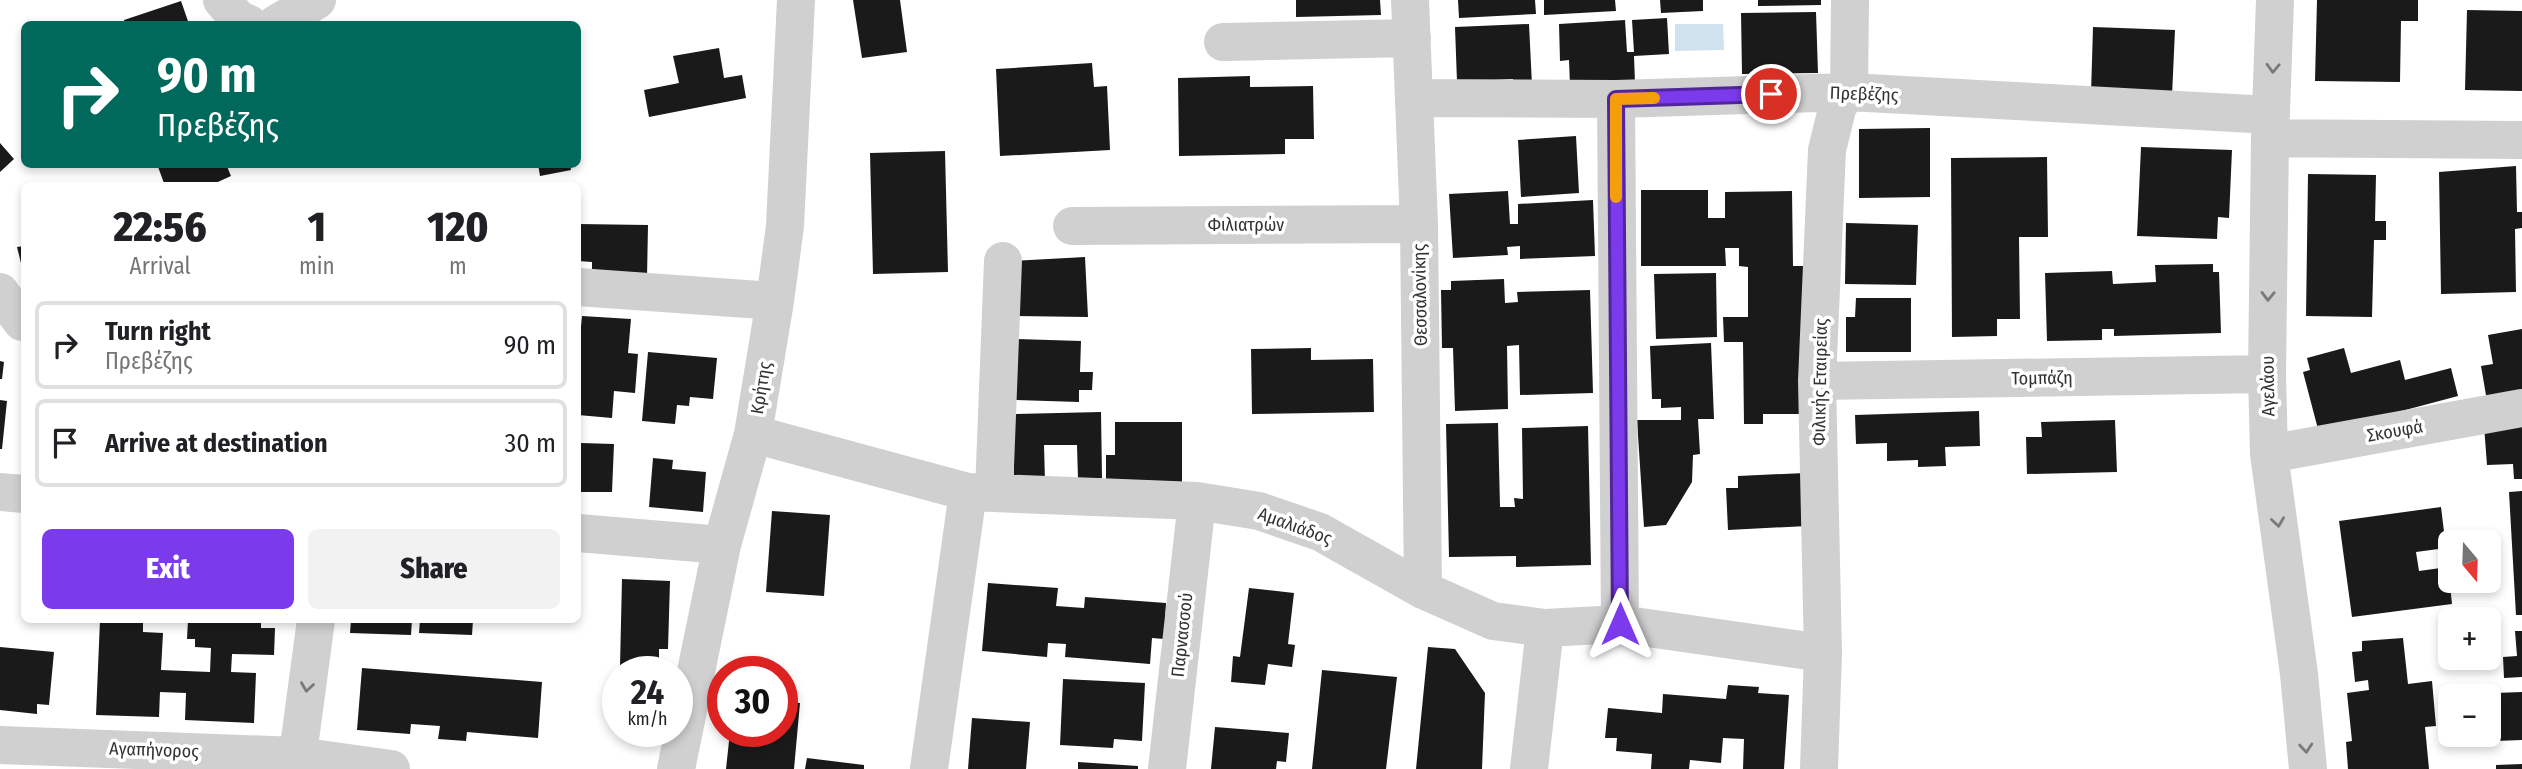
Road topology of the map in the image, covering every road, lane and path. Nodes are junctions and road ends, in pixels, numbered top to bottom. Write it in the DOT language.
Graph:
graph roads {
  1 [pos="222,0"];
  2 [pos="317,0"];
  3 [pos="796,0"];
  4 [pos="1410,0"];
  5 [pos="1850,0"];
  6 [pos="2276,0"];
  7 [pos="242,21"];
  8 [pos="281,21"];
  9 [pos="1412,38"];
  10 [pos="1223,42"];
  11 [pos="1849,92"];
  12 [pos="1414,98"];
  13 [pos="1616,99"];
  14 [pos="2270,126"];
  15 [pos="2522,141"];
  16 [pos="1419,224"];
  17 [pos="1072,226"];
  18 [pos="1003,261"];
  19 [pos="581,287"];
  20 [pos="775,301"];
  21 [pos="2267,374"];
  22 [pos="1817,381"];
  23 [pos="2522,408"];
  24 [pos="753,434"];
  25 [pos="2269,454"];
  26 [pos="0,492"];
  27 [pos="981,492"];
  28 [pos="21,494"];
  29 [pos="1197,501"];
  30 [pos="581,533"];
  31 [pos="722,545"];
  32 [pos="1423,590"];
  33 [pos="316,623"];
  34 [pos="1620,624"];
  35 [pos="1545,628"];
  36 [pos="1823,653"];
  37 [pos="0,744"];
  38 [pos="53,757"];
  39 [pos="297,762"];
  40 [pos="391,769"];
  41 [pos="676,769"];
  42 [pos="929,769"];
  43 [pos="1167,769"];
  44 [pos="1529,769"];
  45 [pos="1819,769"];
  46 [pos="2308,769"];
  1 -- 7 [label="street"];
  2 -- 8 [label="street"];
  3 -- 20 [label="street, Κρήτης"];
  4 -- 9 [label="street, Θεσσαλονίκης"];
  5 -- 11 [label="street, Φιλικής Εταιρείας"];
  6 -- 14 [label="street, Αγελάου, one-way"];
  9 -- 10 [label="street"];
  9 -- 12 [label="street, Θεσσαλονίκης"];
  11 -- 13 [label="street, Πρεβέζης"];
  11 -- 14 [label="street, Πρεβέζης"];
  11 -- 22 [label="street, Φιλικής Εταιρείας"];
  12 -- 13 [label="street, Πρεβέζης"];
  12 -- 16 [label="street, Θεσσαλονίκης"];
  13 -- 34 [label="street"];
  14 -- 15 [label="street, Πρεβέζης"];
  14 -- 21 [label="street, Αγελάου, one-way"];
  16 -- 17 [label="street, Φιλιατρών"];
  16 -- 32 [label="street, Θεσσαλονίκης"];
  18 -- 27 [label="street"];
  19 -- 20 [label="street"];
  20 -- 24 [label="street, Κρήτης"];
  21 -- 22 [label="street, Τομπάζη"];
  21 -- 25 [label="street, Αγελάου"];
  22 -- 36 [label="street, Φιλικής Εταιρείας"];
  23 -- 25 [label="street, Σκουφά"];
  24 -- 27 [label="street, Αμαλιάδος"];
  24 -- 31 [label="street, Κρήτης"];
  25 -- 46 [label="street, Αγελάου, one-way"];
  26 -- 28 [label="street"];
  27 -- 29 [label="street, Αμαλιάδος"];
  27 -- 42 [label="street"];
  29 -- 32 [label="street, Αμαλιάδος"];
  29 -- 43 [label="street, Παρνασσού"];
  30 -- 31 [label="street"];
  31 -- 41 [label="street, Κρήτης"];
  32 -- 35 [label="street, Αμαλιάδος"];
  33 -- 39 [label="street, one-way"];
  34 -- 35 [label="street, Αμαλιάδος"];
  34 -- 36 [label="street, Αμαλιάδος"];
  35 -- 44 [label="street"];
  36 -- 45 [label="street, Φιλικής Εταιρείας"];
  37 -- 38 [label="street, Αγαπήνορος"];
  38 -- 39 [label="street, Αγαπήνορος"];
  39 -- 40 [label="street, Αγαπήνορος"];
}
